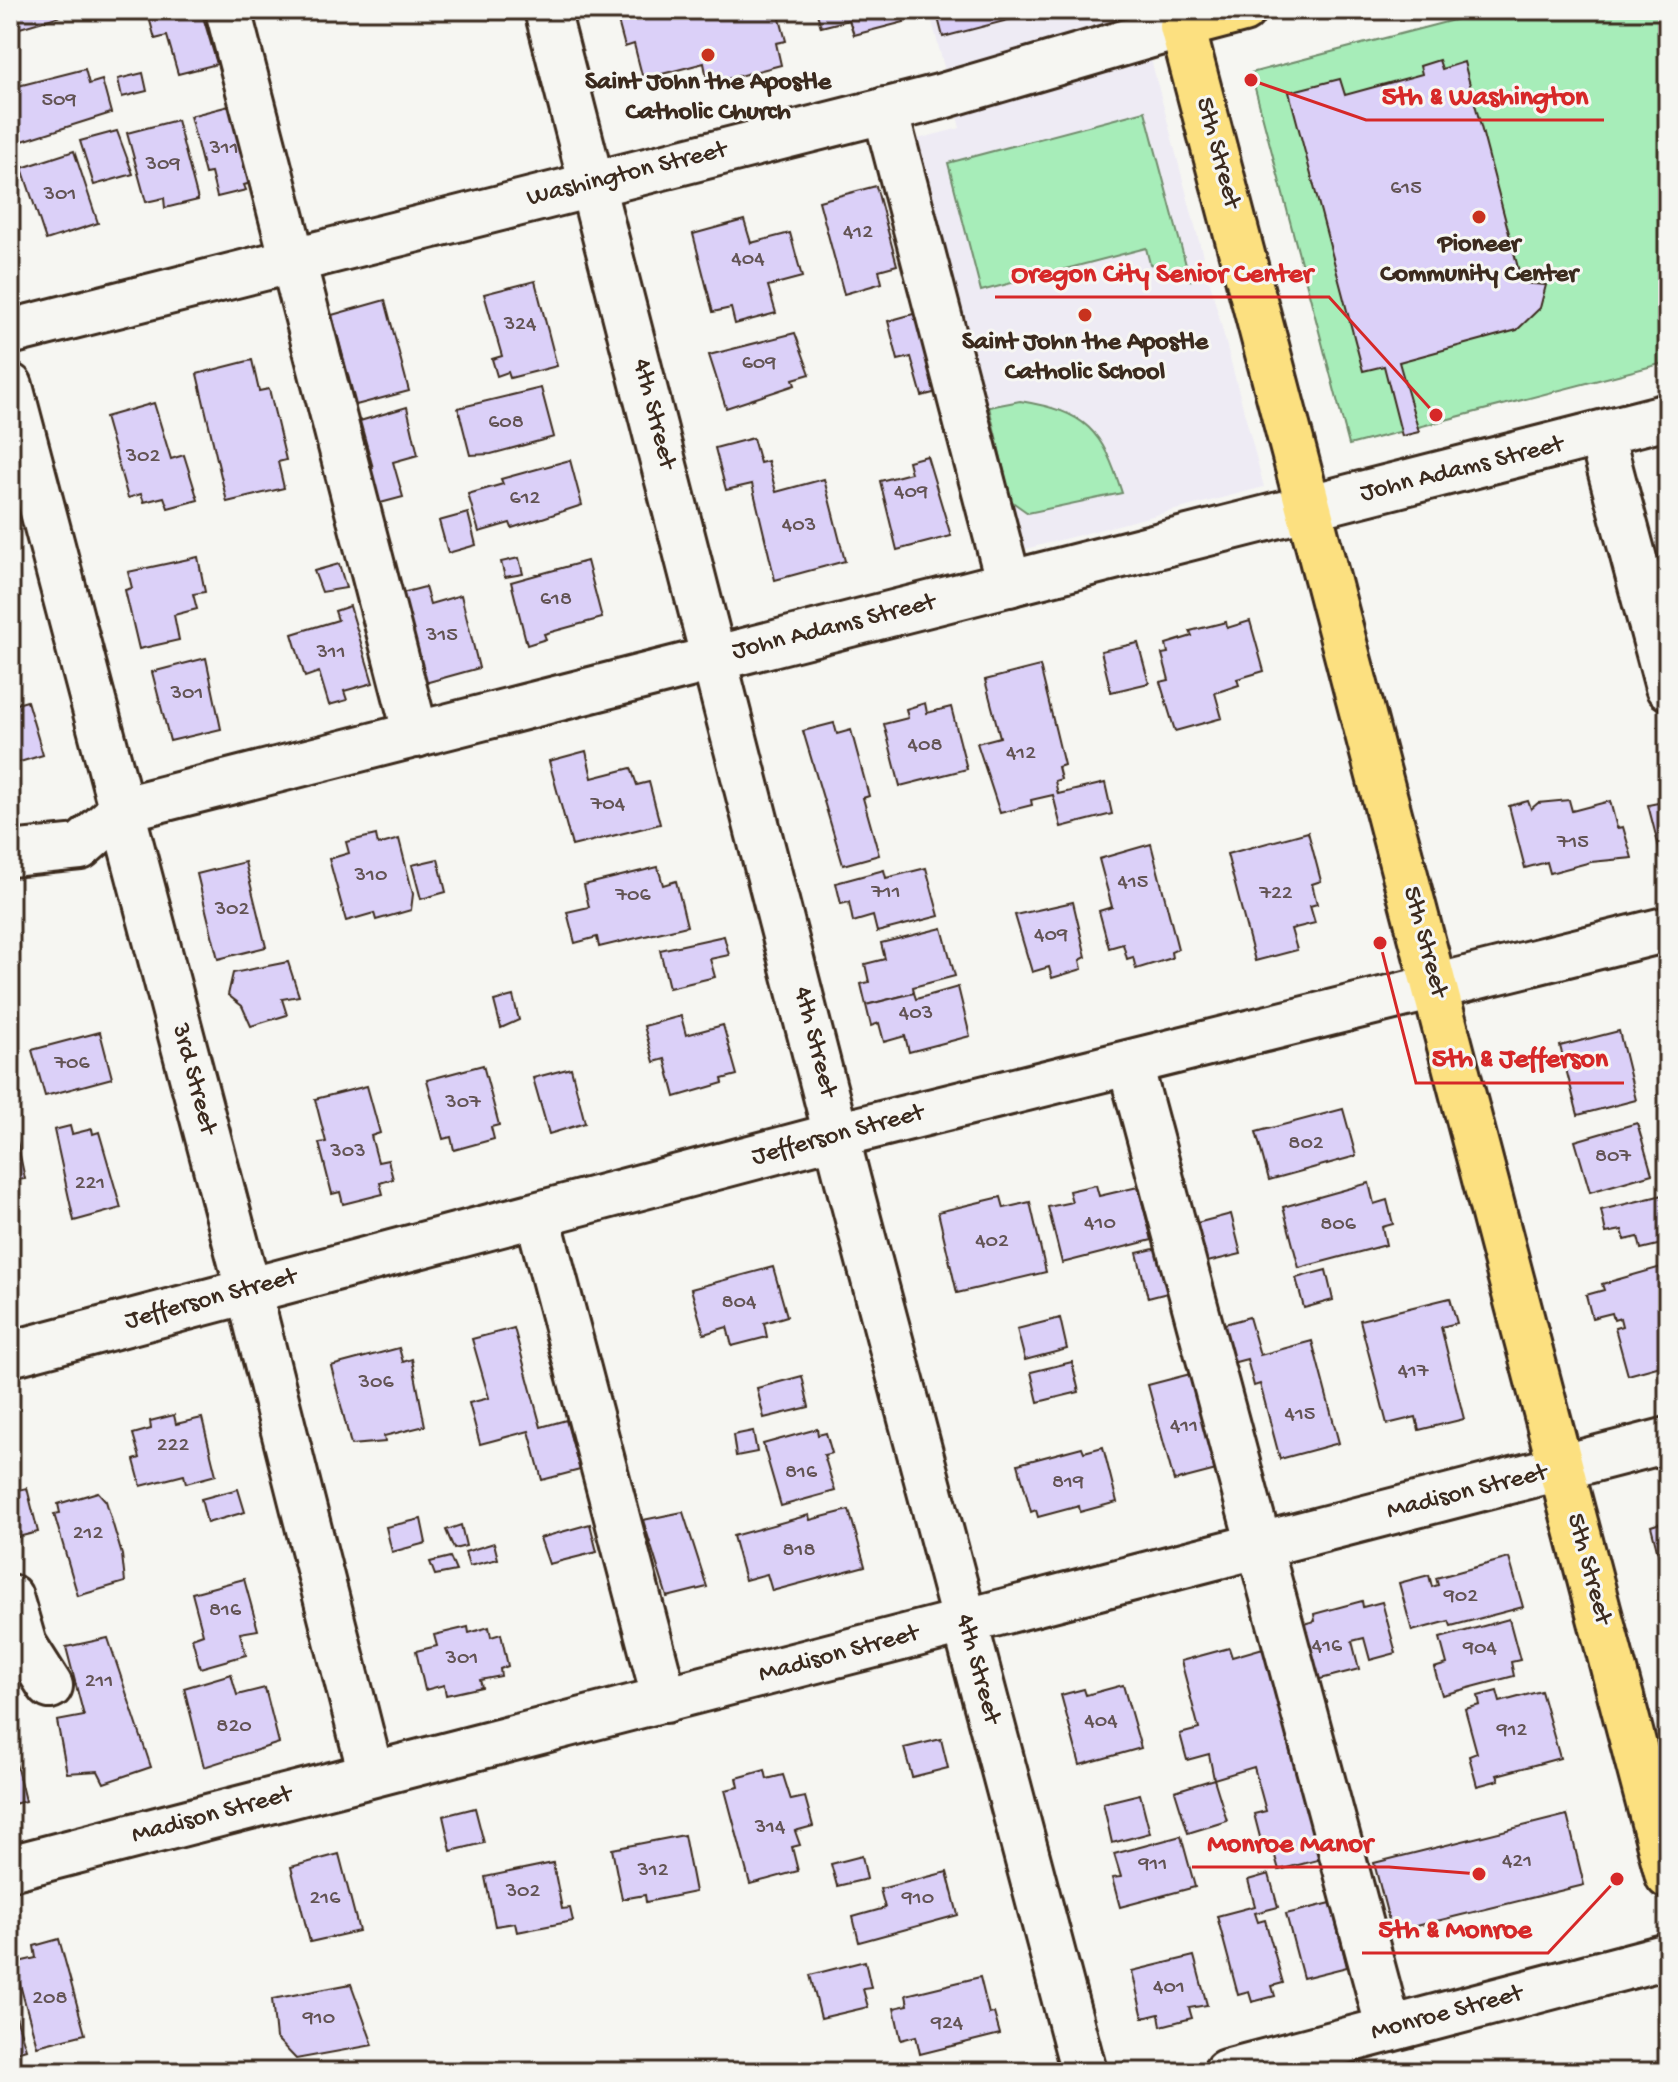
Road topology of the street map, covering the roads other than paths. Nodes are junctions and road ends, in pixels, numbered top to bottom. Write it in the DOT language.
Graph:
graph roads {
  1 [pos="228,10"];
  2 [pos="547,10"];
  3 [pos="1243,10"];
  4 [pos="1180,18"];
  5 [pos="885,110"];
  6 [pos="594,184"];
  7 [pos="292,260"];
  8 [pos="10,332"];
  9 [pos="10,386"];
  10 [pos="1668,416"];
  11 [pos="1601,435"];
  12 [pos="1312,509"];
  13 [pos="1009,584"];
  14 [pos="715,657"];
  15 [pos="1668,687"];
  16 [pos="416,735"];
  17 [pos="123,809"];
  18 [pos="10,854"];
  19 [pos="1668,929"];
  20 [pos="1435,986"];
  21 [pos="1130,1064"];
  22 [pos="837,1135"];
  23 [pos="538,1217"];
  24 [pos="248,1289"];
  25 [pos="10,1354"];
  26 [pos="1668,1440"];
  27 [pos="1563,1469"];
  28 [pos="1260,1547"];
  29 [pos="10,1597"];
  30 [pos="965,1622"];
  31 [pos="50,1686"];
  32 [pos="665,1700"];
  33 [pos="371,1774"];
  34 [pos="10,1868"];
  35 [pos="1668,1876"];
  36 [pos="1668,1956"];
  37 [pos="1389,2029"];
  38 [pos="1084,2072"];
  39 [pos="1226,2072"];
  1 -- 7 [label="street"];
  2 -- 6 [label="street, 4th Street"];
  3 -- 4 [label="main road, Washington Street"];
  4 -- 5 [label="street, Washington Street"];
  4 -- 12 [label="main road, 5th Street"];
  5 -- 6 [label="street, Washington Street"];
  5 -- 13 [label="street"];
  6 -- 7 [label="street, Washington Street"];
  6 -- 14 [label="street, 4th Street"];
  7 -- 8 [label="street, Washington Street"];
  7 -- 16 [label="street"];
  9 -- 17 [label="street, 3rd Street"];
  10 -- 11 [label="street, John Adams Street"];
  11 -- 12 [label="street, John Adams Street"];
  11 -- 15 [label="street"];
  12 -- 13 [label="street, John Adams Street"];
  12 -- 20 [label="main road, 5th Street"];
  13 -- 14 [label="street, John Adams Street"];
  14 -- 16 [label="street, John Adams Street"];
  14 -- 22 [label="street, 4th Street"];
  16 -- 17 [label="street, John Adams Street"];
  17 -- 18 [label="street, John Adams Street"];
  17 -- 24 [label="street, 3rd Street"];
  19 -- 20 [label="street, Jefferson Street"];
  20 -- 21 [label="street, Jefferson Street"];
  20 -- 27 [label="main road, 5th Street"];
  21 -- 22 [label="street, Jefferson Street"];
  21 -- 28 [label="street"];
  22 -- 23 [label="street, Jefferson Street"];
  22 -- 30 [label="street, 4th Street"];
  23 -- 24 [label="street, Jefferson Street"];
  23 -- 32 [label="street"];
  24 -- 25 [label="street, Jefferson Street"];
  24 -- 33 [label="street, 3rd Street"];
  26 -- 27 [label="street, Madison Street"];
  27 -- 28 [label="street, Madison Street"];
  27 -- 35 [label="main road, 5th Street"];
  28 -- 30 [label="street, Madison Street"];
  28 -- 37 [label="street"];
  29 -- 31 [label="street"];
  30 -- 32 [label="street, Madison Street"];
  30 -- 38 [label="street, 4th Street"];
  32 -- 33 [label="street, Madison Street"];
  33 -- 34 [label="street, Madison Street"];
  36 -- 37 [label="street, Monroe Street"];
  37 -- 39 [label="street, Monroe Street"];
}
